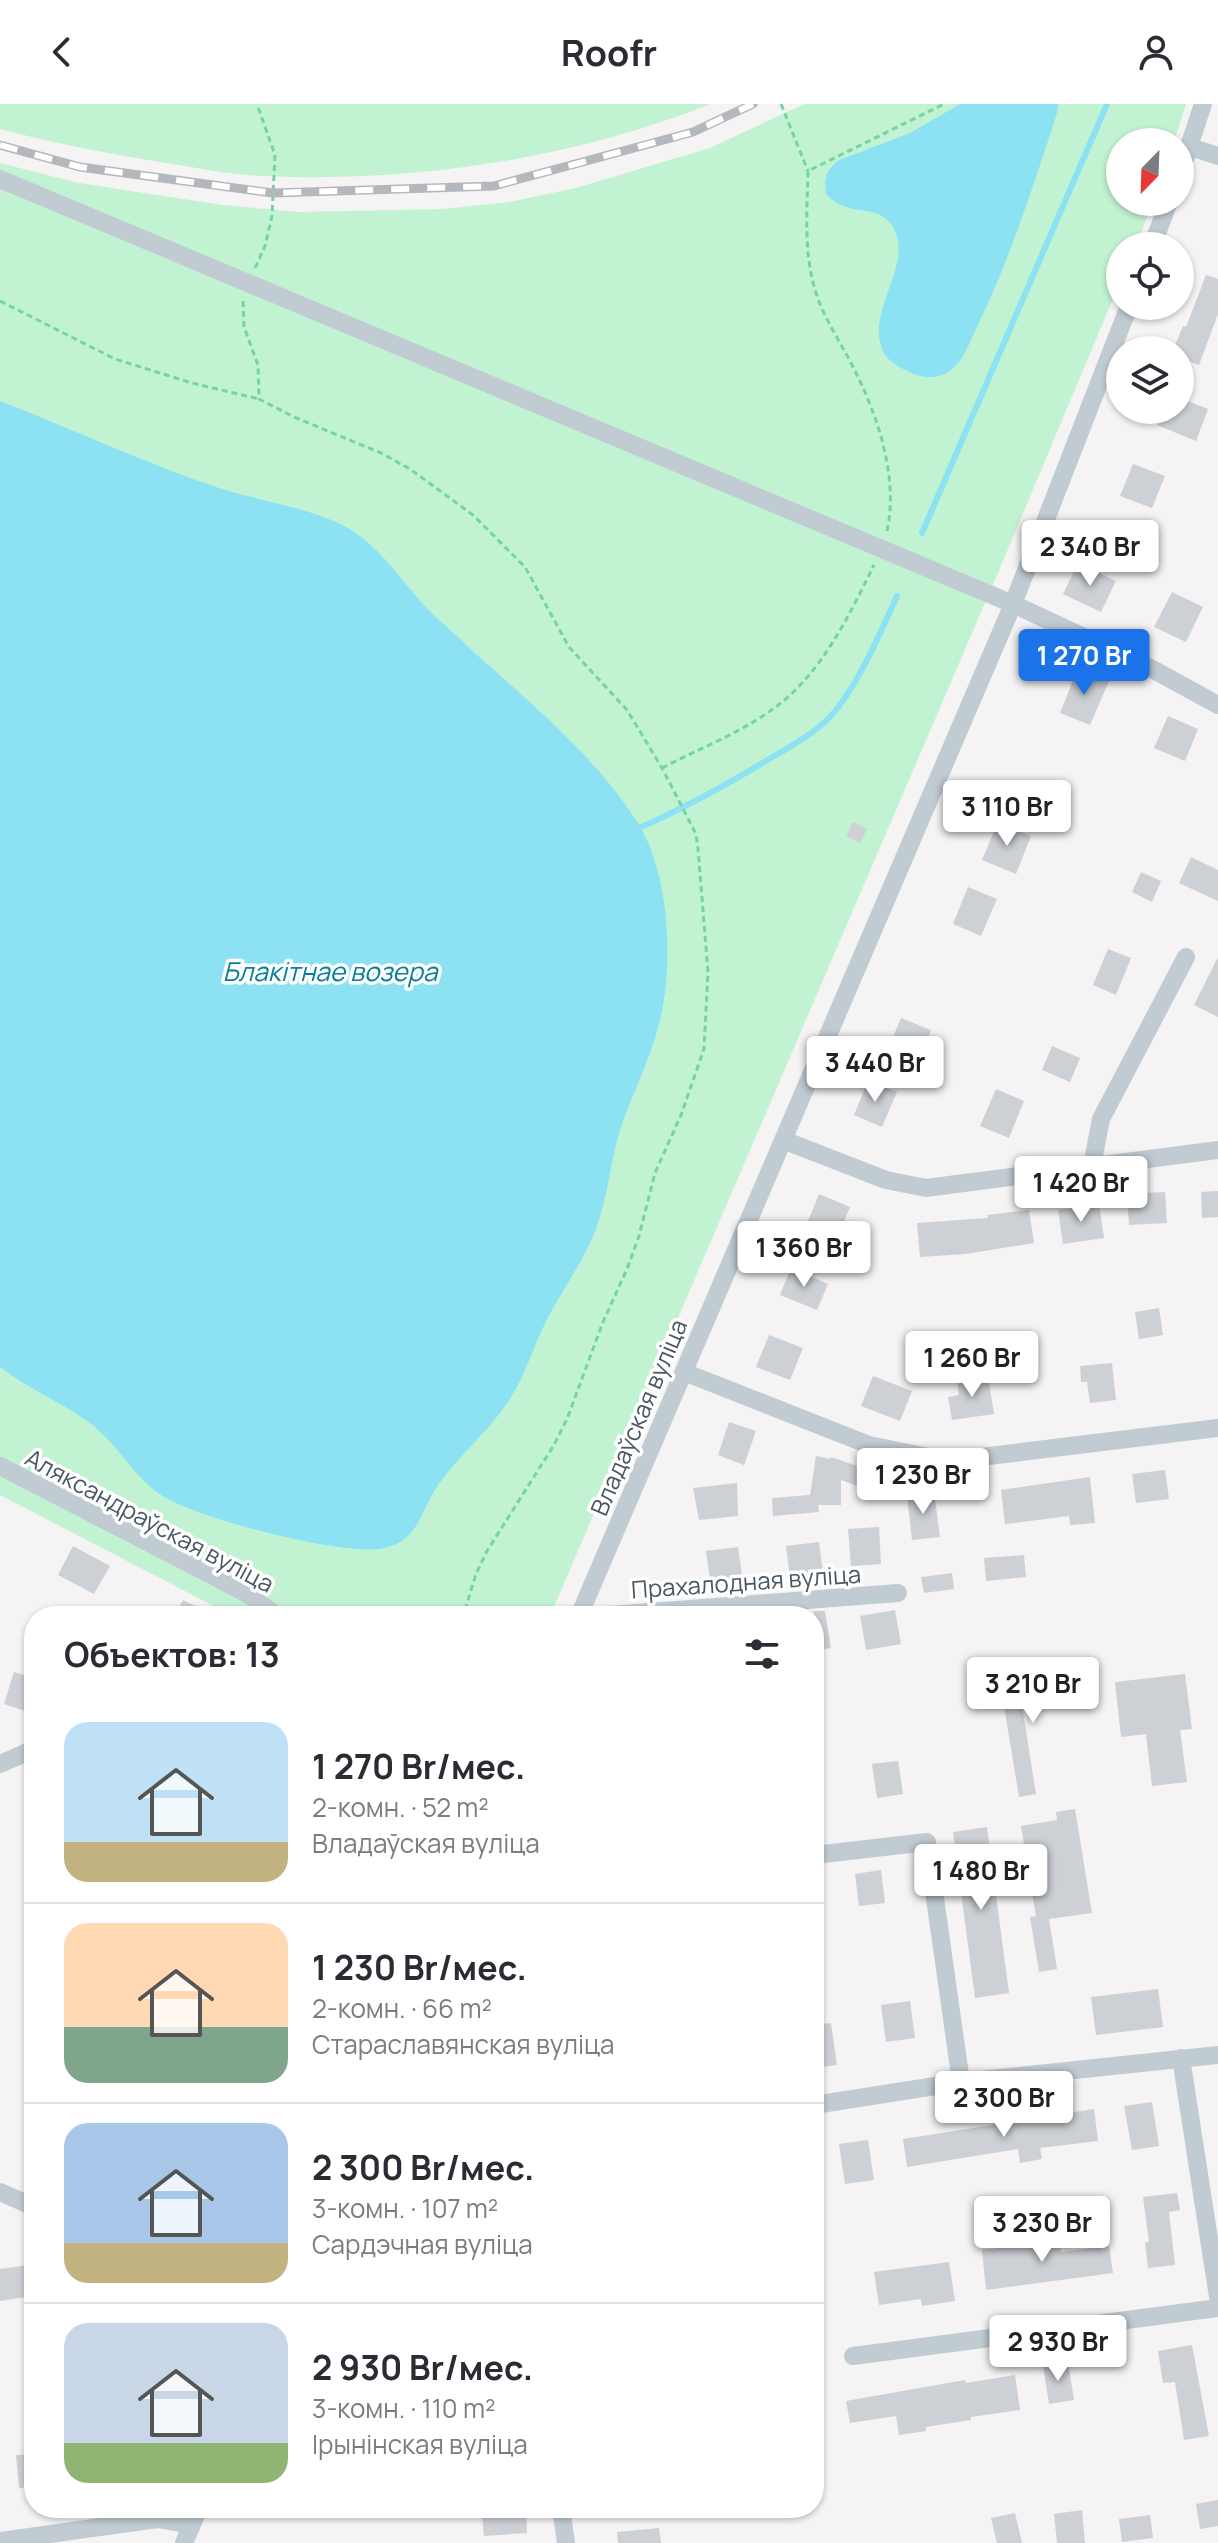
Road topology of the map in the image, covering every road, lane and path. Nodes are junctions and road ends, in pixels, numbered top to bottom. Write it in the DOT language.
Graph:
graph roads {
  1 [pos="257,104"];
  2 [pos="781,104"];
  3 [pos="944,104"];
  4 [pos="1203,104"];
  5 [pos="1194,134"];
  6 [pos="1194,148"];
  7 [pos="1218,156"];
  8 [pos="808,171"];
  9 [pos="0,179"];
  10 [pos="249,282"];
  11 [pos="0,301"];
  12 [pos="1124,320"];
  13 [pos="259,399"];
  14 [pos="882,549"];
  15 [pos="1013,604"];
  16 [pos="1218,705"];
  17 [pos="662,768"];
  18 [pos="1186,957"];
  19 [pos="783,1140"];
  20 [pos="1218,1150"];
  21 [pos="1092,1166"];
  22 [pos="684,1372"];
  23 [pos="1218,1428"];
  24 [pos="0,1466"];
  25 [pos="898,1593"];
  26 [pos="264,1606"];
  27 [pos="466,1606"];
  28 [pos="583,1606"];
  29 [pos="765,1606"];
  30 [pos="24,1753"];
  31 [pos="0,1764"];
  32 [pos="824,1854"];
  33 [pos="1218,2055"];
  34 [pos="1181,2058"];
  35 [pos="961,2082"];
  36 [pos="824,2103"];
  37 [pos="0,2192"];
  38 [pos="24,2203"];
  39 [pos="1218,2297"];
  40 [pos="1218,2308"];
  41 [pos="853,2356"];
  42 [pos="170,2518"];
  43 [pos="195,2518"];
  44 [pos="562,2518"];
  45 [pos="0,2541"];
  46 [pos="184,2543"];
  47 [pos="566,2543"];
  1 -- 10 [label="path"];
  2 -- 8 [label="path"];
  3 -- 8 [label="path"];
  4 -- 5 [label="street"];
  6 -- 7 [label="street"];
  8 -- 14 [label="path"];
  9 -- 10 [label="street"];
  10 -- 13 [label="path"];
  10 -- 14 [label="street"];
  11 -- 13 [label="path"];
  12 -- 15 [label="street, Владаўская вуліца"];
  13 -- 17 [label="path"];
  14 -- 15 [label="street"];
  14 -- 17 [label="path"];
  15 -- 16 [label="street"];
  15 -- 19 [label="street, Владаўская вуліца"];
  17 -- 27 [label="path"];
  18 -- 21 [label="street"];
  19 -- 21 [label="street"];
  19 -- 22 [label="street, Владаўская вуліца"];
  20 -- 21 [label="street"];
  22 -- 23 [label="street"];
  22 -- 28 [label="street, Владаўская вуліца"];
  24 -- 26 [label="street, Аляксандраўская вуліца"];
  25 -- 29 [label="street, Прахалодная вуліца"];
  30 -- 31 [label="street"];
  32 -- 35 [label="street"];
  33 -- 34 [label="street"];
  34 -- 35 [label="street"];
  34 -- 39 [label="street"];
  35 -- 36 [label="street"];
  37 -- 38 [label="street"];
  40 -- 41 [label="street"];
  42 -- 45 [label="street"];
  43 -- 46 [label="street"];
  44 -- 47 [label="street"];
}
